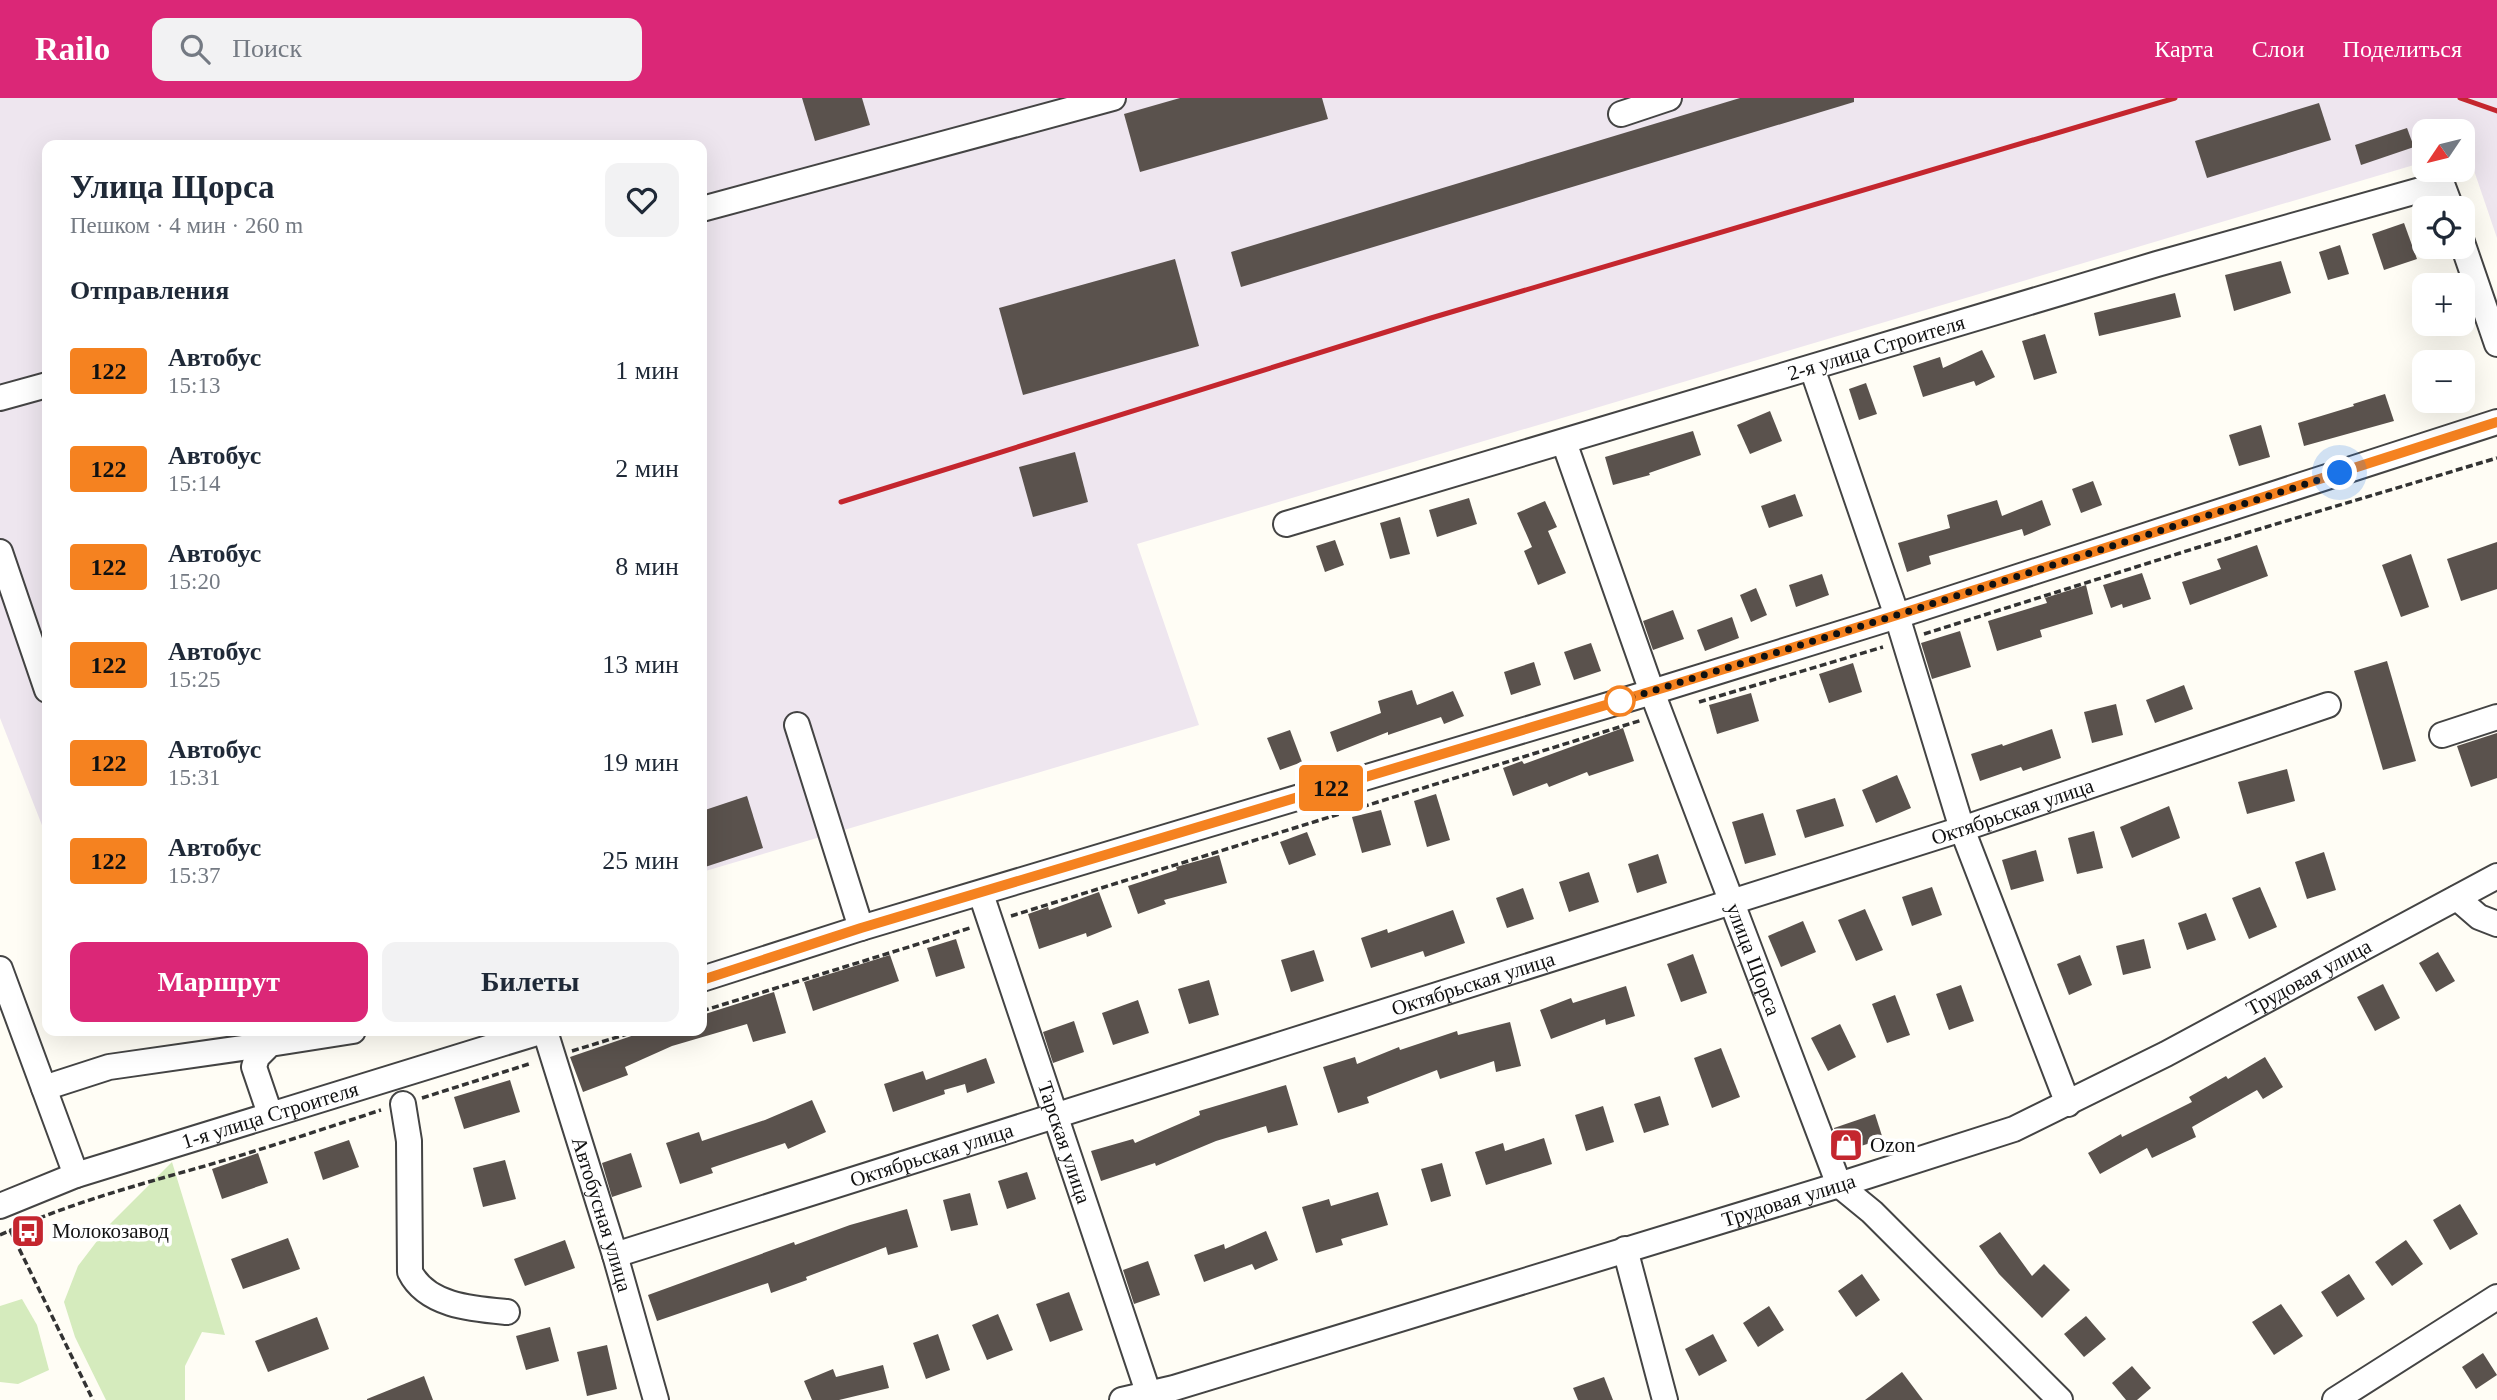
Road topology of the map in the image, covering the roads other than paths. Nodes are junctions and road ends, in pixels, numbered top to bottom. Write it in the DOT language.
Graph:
graph roads {
  1 [pos="1113,98"];
  2 [pos="1669,98"];
  3 [pos="1039,108"];
  4 [pos="1621,114"];
  5 [pos="2446,196"];
  6 [pos="707,208"];
  7 [pos="2468,259"];
  8 [pos="2497,344"];
  9 [pos="1812,368"];
  10 [pos="42,386"];
  11 [pos="0,398"];
  12 [pos="2497,422"];
  13 [pos="1564,442"];
  14 [pos="1286,524"];
  15 [pos="0,552"];
  16 [pos="1897,615"];
  17 [pos="42,675"];
  18 [pos="1656,703"];
  19 [pos="2328,705"];
  20 [pos="2497,718"];
  21 [pos="797,725"];
  22 [pos="2442,735"];
  23 [pos="1962,829"];
  24 [pos="2497,876"];
  25 [pos="981,894"];
  26 [pos="2456,898"];
  27 [pos="1730,903"];
  28 [pos="2497,924"];
  29 [pos="861,928"];
  30 [pos="0,969"];
  31 [pos="707,977"];
  32 [pos="505,1036"];
  33 [pos="546,1036"];
  34 [pos="280,1037"];
  35 [pos="44,1088"];
  36 [pos="403,1104"];
  37 [pos="2068,1104"];
  38 [pos="270,1114"];
  39 [pos="1056,1115"];
  40 [pos="76,1175"];
  41 [pos="1839,1185"];
  42 [pos="0,1206"];
  43 [pos="1625,1249"];
  44 [pos="615,1255"];
  45 [pos="2497,1297"];
  46 [pos="507,1312"];
  47 [pos="1148,1392"];
  48 [pos="1175,1394"];
  49 [pos="656,1400"];
  50 [pos="1122,1400"];
  51 [pos="1665,1400"];
  52 [pos="2060,1400"];
  53 [pos="2335,1400"];
  1 -- 3 [label="street"];
  2 -- 4 [label="street"];
  3 -- 6 [label="street"];
  5 -- 9 [label="street, 2-я улица Строителя"];
  7 -- 8 [label="street"];
  9 -- 13 [label="street, 2-я улица Строителя"];
  9 -- 16 [label="street"];
  10 -- 11 [label="street"];
  12 -- 16 [label="street"];
  13 -- 14 [label="street, 2-я улица Строителя"];
  13 -- 18 [label="street, улица Щорса"];
  15 -- 17 [label="street"];
  16 -- 18 [label="street"];
  16 -- 23 [label="street"];
  18 -- 25 [label="street"];
  18 -- 27 [label="street, улица Щорса"];
  19 -- 23 [label="street, Октябрьская улица"];
  20 -- 22 [label="street"];
  21 -- 29 [label="street"];
  23 -- 27 [label="street, Октябрьская улица"];
  23 -- 37 [label="street"];
  24 -- 26 [label="street, Трудовая улица"];
  25 -- 29 [label="street"];
  25 -- 39 [label="street, Тарская улица"];
  26 -- 28 [label="street"];
  26 -- 37 [label="street, Трудовая улица"];
  27 -- 39 [label="street, Октябрьская улица"];
  27 -- 41 [label="street, улица Щорса"];
  29 -- 31 [label="street"];
  30 -- 35 [label="street"];
  32 -- 38 [label="street, 1-я улица Строителя"];
  33 -- 44 [label="street, Автобусная улица"];
  34 -- 35 [label="street"];
  34 -- 38 [label="street"];
  35 -- 40 [label="street"];
  36 -- 46 [label="street"];
  37 -- 41 [label="street, Трудовая улица"];
  38 -- 40 [label="street, 1-я улица Строителя"];
  39 -- 44 [label="street, Октябрьская улица"];
  39 -- 47 [label="street, Тарская улица"];
  40 -- 42 [label="street, 1-я улица Строителя"];
  41 -- 43 [label="street, Трудовая улица"];
  41 -- 52 [label="street, улица Щорса"];
  43 -- 48 [label="street, Трудовая улица"];
  43 -- 51 [label="street"];
  44 -- 49 [label="street, Автобусная улица"];
  45 -- 53 [label="street"];
  47 -- 48 [label="street, Трудовая улица"];
  47 -- 50 [label="street, Трудовая улица"];
}
